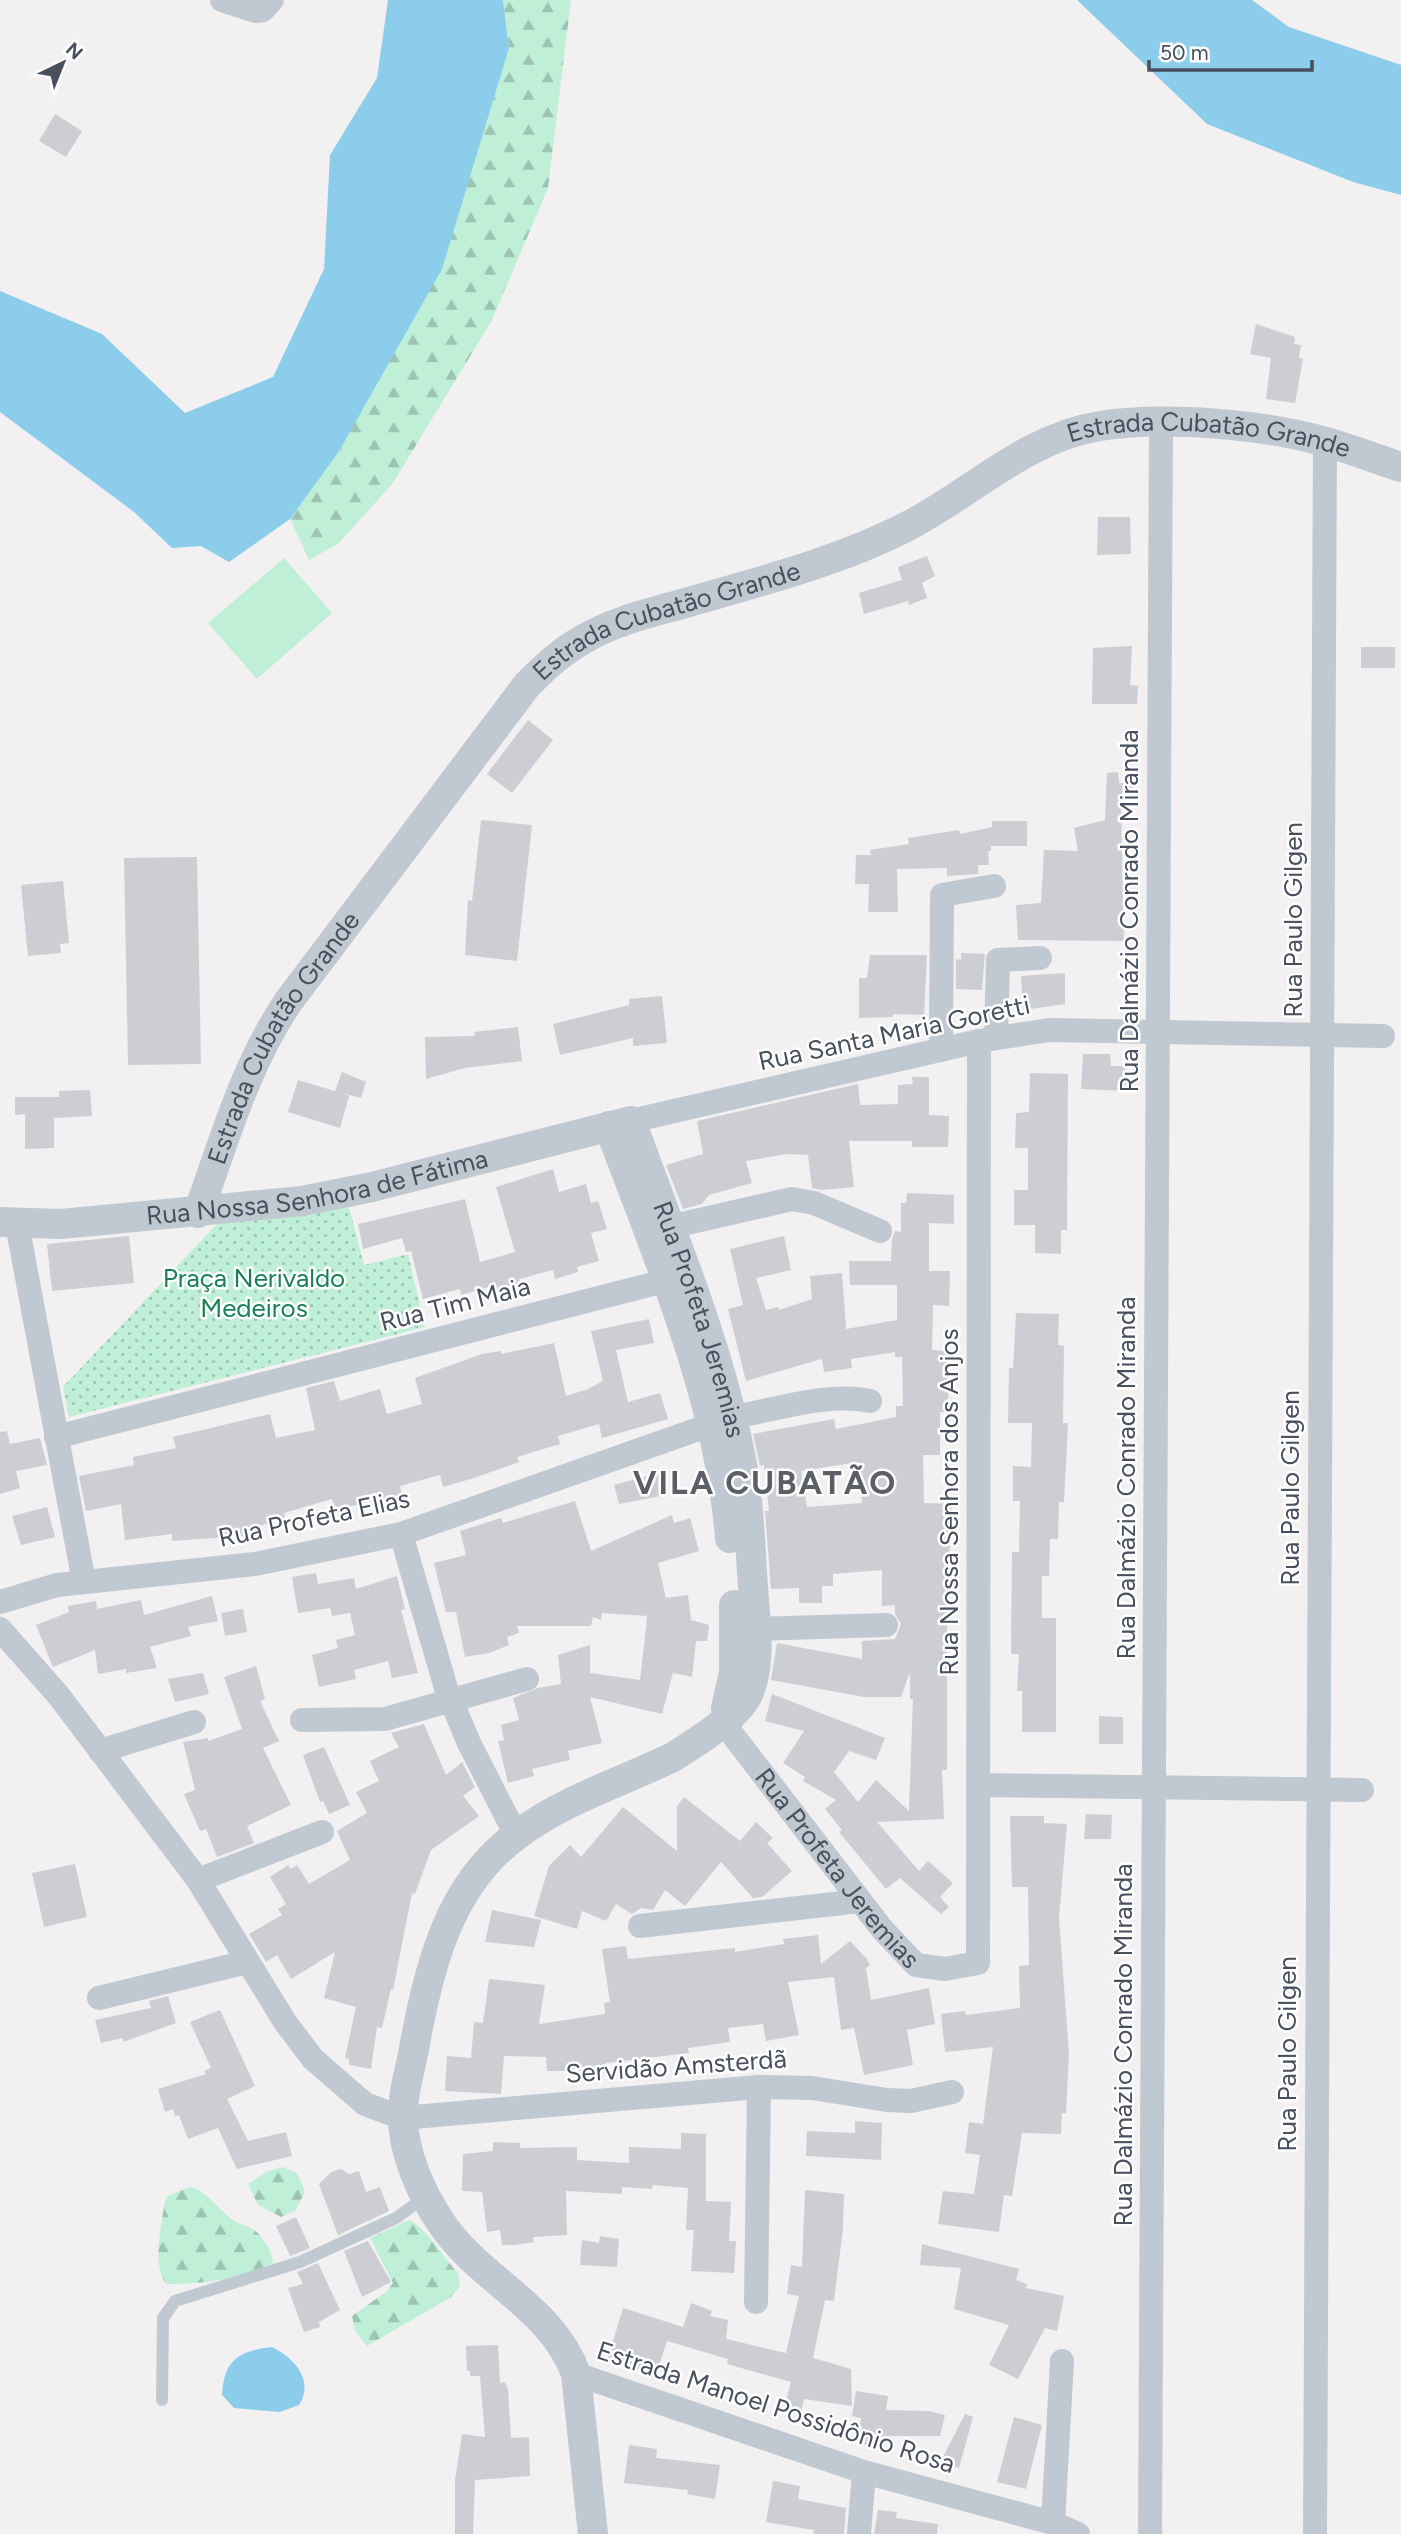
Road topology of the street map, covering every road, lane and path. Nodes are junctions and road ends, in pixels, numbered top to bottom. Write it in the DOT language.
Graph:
graph roads {
  1 [pos="222,0"];
  2 [pos="272,0"];
  3 [pos="1161,423"];
  4 [pos="1325,441"];
  5 [pos="1401,467"];
  6 [pos="994,886"];
  7 [pos="1040,958"];
  8 [pos="1158,1031"];
  9 [pos="1322,1035"];
  10 [pos="1383,1036"];
  11 [pos="988,1040"];
  12 [pos="941,1050"];
  13 [pos="620,1124"];
  14 [pos="198,1213"];
  15 [pos="9,1223"];
  16 [pos="669,1227"];
  17 [pos="880,1231"];
  18 [pos="665,1281"];
  19 [pos="870,1401"];
  20 [pos="721,1421"];
  21 [pos="56,1437"];
  22 [pos="401,1534"];
  23 [pos="84,1581"];
  24 [pos="0,1602"];
  25 [pos="886,1625"];
  26 [pos="0,1629"];
  27 [pos="755,1629"];
  28 [pos="527,1679"];
  29 [pos="450,1698"];
  30 [pos="302,1720"];
  31 [pos="722,1721"];
  32 [pos="194,1722"];
  33 [pos="100,1751"];
  34 [pos="978,1785"];
  35 [pos="1154,1788"];
  36 [pos="1318,1790"];
  37 [pos="1362,1790"];
  38 [pos="322,1832"];
  39 [pos="516,1835"];
  40 [pos="198,1880"];
  41 [pos="860,1901"];
  42 [pos="640,1926"];
  43 [pos="247,1962"];
  44 [pos="978,1963"];
  45 [pos="99,1998"];
  46 [pos="759,2087"];
  47 [pos="951,2092"];
  48 [pos="402,2118"];
  49 [pos="425,2197"];
  50 [pos="756,2302"];
  51 [pos="1062,2361"];
  52 [pos="576,2374"];
  53 [pos="162,2400"];
  54 [pos="863,2472"];
  55 [pos="1053,2523"];
  56 [pos="593,2534"];
  57 [pos="859,2534"];
  58 [pos="1078,2534"];
  59 [pos="1150,2534"];
  60 [pos="1315,2534"];
  1 -- 2 [label="street"];
  3 -- 4 [label="street, Estrada Cubatão Grande"];
  3 -- 8 [label="street, Rua Dalmázio Conrado Miranda"];
  3 -- 14 [label="street, Estrada Cubatão Grande"];
  4 -- 5 [label="street, Estrada Cubatão Grande"];
  4 -- 9 [label="street, Rua Paulo Gilgen"];
  6 -- 12 [label="street"];
  7 -- 11 [label="street, Rua Nossa Senhora dos Anjos"];
  8 -- 9 [label="street, Rua Santa Maria Goretti"];
  8 -- 11 [label="street, Rua Santa Maria Goretti"];
  8 -- 35 [label="street, Rua Dalmázio Conrado Miranda"];
  9 -- 10 [label="street, Rua Santa Maria Goretti"];
  9 -- 36 [label="street, Rua Paulo Gilgen"];
  11 -- 12 [label="street, Rua Santa Maria Goretti"];
  11 -- 34 [label="street, Rua Nossa Senhora dos Anjos"];
  12 -- 13 [label="street, Rua Santa Maria Goretti"];
  13 -- 14 [label="street, Rua Nossa Senhora de Fátima"];
  13 -- 16 [label="street, Rua Profeta Jeremias"];
  13 -- 18 [label="street, Rua Profeta Jeremias"];
  14 -- 15 [label="street, Rua Nossa Senhora de Fátima"];
  15 -- 21 [label="street"];
  16 -- 17 [label="street"];
  16 -- 20 [label="street, Rua Profeta Jeremias"];
  18 -- 20 [label="street, Rua Profeta Jeremias"];
  18 -- 21 [label="street, Rua Tim Maia"];
  19 -- 20 [label="street, Rua Profeta Elias"];
  20 -- 22 [label="street, Rua Profeta Elias"];
  20 -- 27 [label="street, Rua Profeta Jeremias"];
  20 -- 31 [label="street, Rua Profeta Jeremias"];
  21 -- 23 [label="street"];
  22 -- 23 [label="street, Rua Profeta Elias"];
  22 -- 29 [label="street"];
  23 -- 24 [label="street, Rua Profeta Elias"];
  25 -- 27 [label="street"];
  26 -- 33 [label="street"];
  27 -- 31 [label="street, Rua Profeta Jeremias"];
  28 -- 29 [label="street"];
  29 -- 30 [label="street"];
  29 -- 39 [label="street"];
  31 -- 39 [label="street"];
  31 -- 41 [label="street, Rua Profeta Jeremias"];
  32 -- 33 [label="street"];
  33 -- 40 [label="street"];
  34 -- 35 [label="street"];
  34 -- 44 [label="street, Rua Nossa Senhora dos Anjos"];
  35 -- 36 [label="street"];
  35 -- 59 [label="street, Rua Dalmázio Conrado Miranda"];
  36 -- 37 [label="street"];
  36 -- 60 [label="street, Rua Paulo Gilgen"];
  38 -- 40 [label="street"];
  39 -- 48 [label="street"];
  40 -- 43 [label="street"];
  41 -- 42 [label="street"];
  41 -- 44 [label="street, Rua Profeta Jeremias"];
  43 -- 45 [label="street"];
  43 -- 48 [label="street"];
  46 -- 47 [label="street, Servidão Amsterdã"];
  46 -- 48 [label="street, Servidão Amsterdã"];
  46 -- 50 [label="street"];
  48 -- 49 [label="street"];
  49 -- 52 [label="street"];
  49 -- 53 [label="lane"];
  51 -- 55 [label="street"];
  52 -- 54 [label="street, Estrada Manoel Possidônio Rosa"];
  52 -- 56 [label="street"];
  54 -- 55 [label="street, Estrada Manoel Possidônio Rosa"];
  54 -- 57 [label="street"];
  55 -- 58 [label="street, Estrada Manoel Possidônio Rosa"];
}
